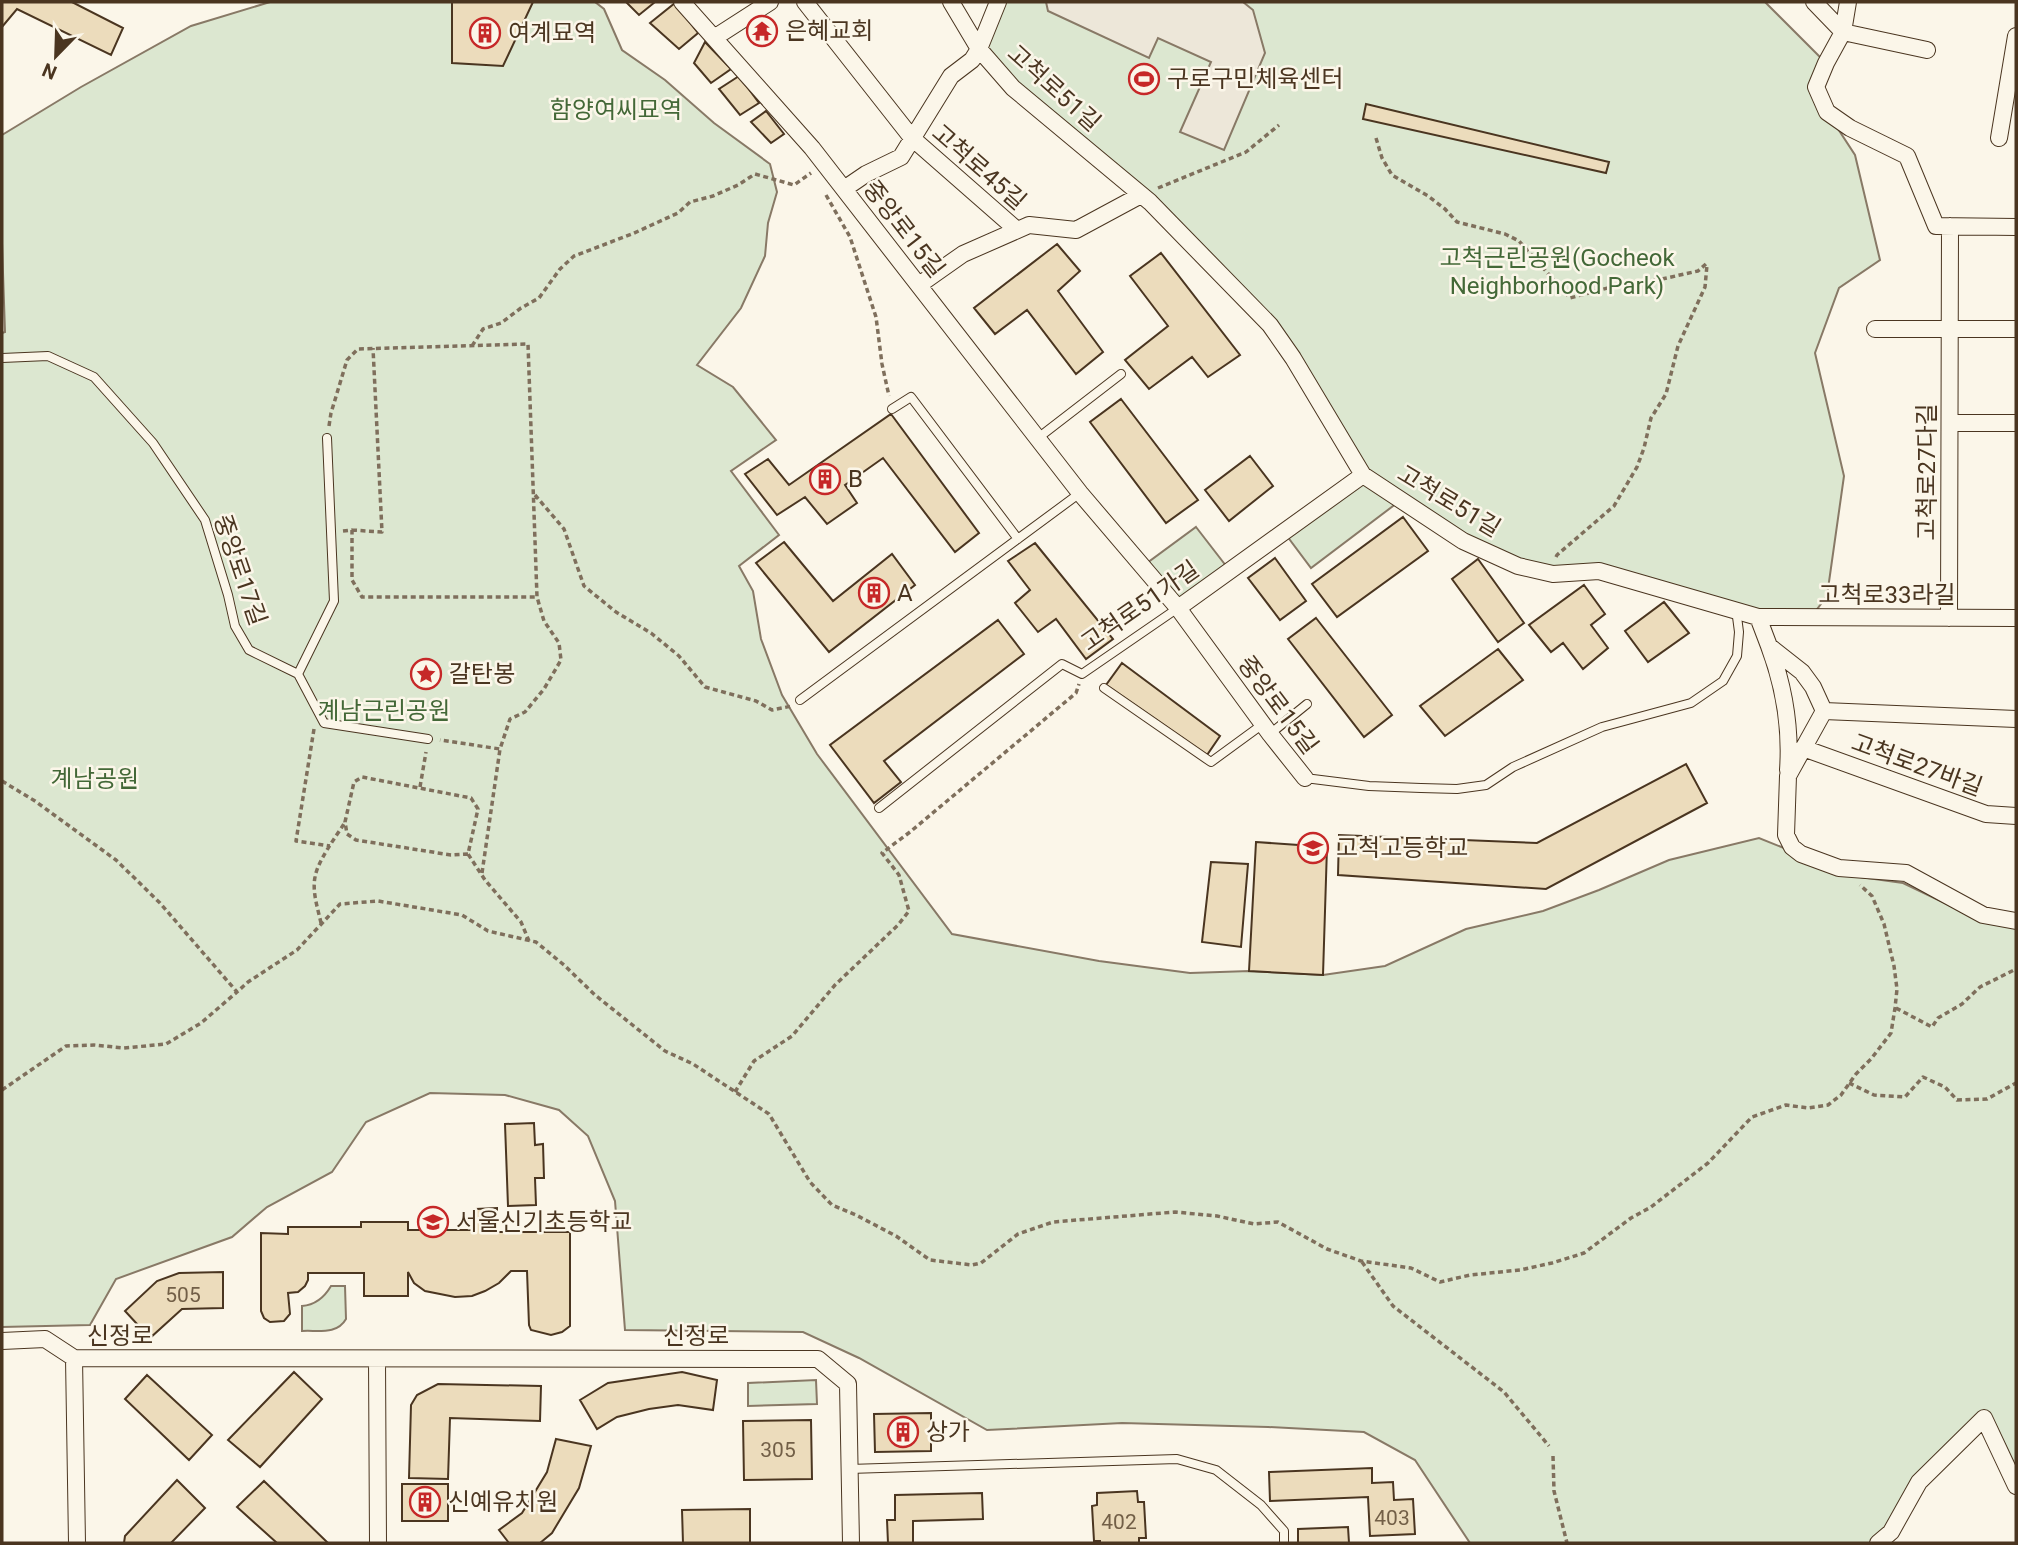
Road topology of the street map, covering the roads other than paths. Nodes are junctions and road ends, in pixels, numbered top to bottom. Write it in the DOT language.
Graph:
graph roads {
  1 [pos="682,2"];
  2 [pos="769,2"];
  3 [pos="805,2"];
  4 [pos="951,2"];
  5 [pos="998,2"];
  6 [pos="1814,2"];
  7 [pos="1848,2"];
  8 [pos="1843,32"];
  9 [pos="2016,36"];
  10 [pos="714,38"];
  11 [pos="979,49"];
  12 [pos="1927,50"];
  13 [pos="912,138"];
  14 [pos="1999,138"];
  15 [pos="844,189"];
  16 [pos="1141,195"];
  17 [pos="1943,226"];
  18 [pos="2016,227"];
  19 [pos="1017,230"];
  20 [pos="919,285"];
  21 [pos="1950,327"];
  22 [pos="1875,329"];
  23 [pos="2016,329"];
  24 [pos="2,358"];
  25 [pos="1121,374"];
  26 [pos="892,409"];
  27 [pos="1950,423"];
  28 [pos="2016,423"];
  29 [pos="327,438"];
  30 [pos="1038,438"];
  31 [pos="1363,475"];
  32 [pos="1080,493"];
  33 [pos="1017,539"];
  34 [pos="1178,608"];
  35 [pos="1736,609"];
  36 [pos="1758,617"];
  37 [pos="1949,618"];
  38 [pos="2016,618"];
  39 [pos="1769,646"];
  40 [pos="298,674"];
  41 [pos="1104,688"];
  42 [pos="800,700"];
  43 [pos="1307,704"];
  44 [pos="1824,711"];
  45 [pos="2016,719"];
  46 [pos="1266,729"];
  47 [pos="428,739"];
  48 [pos="1803,748"];
  49 [pos="1788,776"];
  50 [pos="1305,778"];
  51 [pos="879,808"];
  52 [pos="2016,816"];
  53 [pos="2016,921"];
  54 [pos="2,1341"];
  55 [pos="74,1358"];
  56 [pos="377,1359"];
  57 [pos="849,1469"];
  58 [pos="2016,1486"];
  59 [pos="77,1543"];
  60 [pos="378,1543"];
  61 [pos="850,1543"];
  62 [pos="1284,1543"];
  63 [pos="1878,1543"];
  1 -- 10 [label="street, 중앙로15길"];
  2 -- 10 [label="street"];
  3 -- 13 [label="street"];
  4 -- 11 [label="street, 고척로51길"];
  5 -- 11 [label="street, 고척로45길"];
  6 -- 8 [label="street"];
  7 -- 8 [label="street"];
  8 -- 12 [label="street"];
  8 -- 17 [label="street"];
  9 -- 14 [label="street"];
  10 -- 15 [label="street, 중앙로15길"];
  11 -- 13 [label="street, 고척로45길"];
  11 -- 16 [label="street, 고척로51길"];
  13 -- 15 [label="street, 고척로45길"];
  13 -- 19 [label="street, 고척로45길"];
  15 -- 20 [label="street, 중앙로15길"];
  16 -- 19 [label="street"];
  16 -- 31 [label="street, 고척로51길"];
  17 -- 18 [label="street"];
  17 -- 21 [label="street, 고척로27다길"];
  19 -- 20 [label="street"];
  20 -- 30 [label="street, 중앙로15길"];
  21 -- 22 [label="street"];
  21 -- 23 [label="street"];
  21 -- 27 [label="street, 고척로27다길"];
  24 -- 40 [label="lane, 중앙로17길"];
  25 -- 30 [label="lane"];
  26 -- 33 [label="lane"];
  27 -- 28 [label="street"];
  27 -- 37 [label="street, 고척로27다길"];
  29 -- 40 [label="lane"];
  30 -- 32 [label="street, 중앙로15길"];
  31 -- 34 [label="street, 고척로51가길"];
  31 -- 35 [label="street, 고척로51길"];
  32 -- 33 [label="lane"];
  32 -- 34 [label="street, 중앙로15길"];
  33 -- 42 [label="lane"];
  34 -- 46 [label="street, 중앙로15길"];
  34 -- 51 [label="lane, 고척로51가길"];
  35 -- 36 [label="street, 고척로51길"];
  35 -- 50 [label="lane, 중앙로15길"];
  36 -- 37 [label="street, 고척로33라길"];
  36 -- 39 [label="street"];
  37 -- 38 [label="street, 고척로33라길"];
  39 -- 44 [label="street"];
  39 -- 49 [label="street"];
  40 -- 47 [label="lane"];
  41 -- 46 [label="lane"];
  43 -- 46 [label="lane"];
  44 -- 45 [label="street"];
  44 -- 48 [label="street"];
  46 -- 50 [label="street, 중앙로15길"];
  48 -- 49 [label="street"];
  48 -- 52 [label="street, 고척로27바길"];
  49 -- 53 [label="street"];
  54 -- 55 [label="street, 신정로"];
  55 -- 56 [label="street, 신정로"];
  55 -- 59 [label="street, 신정로"];
  56 -- 57 [label="street, 신정로"];
  56 -- 60 [label="street"];
  57 -- 61 [label="street, 신정로"];
  57 -- 62 [label="lane"];
  58 -- 63 [label="street"];
}
